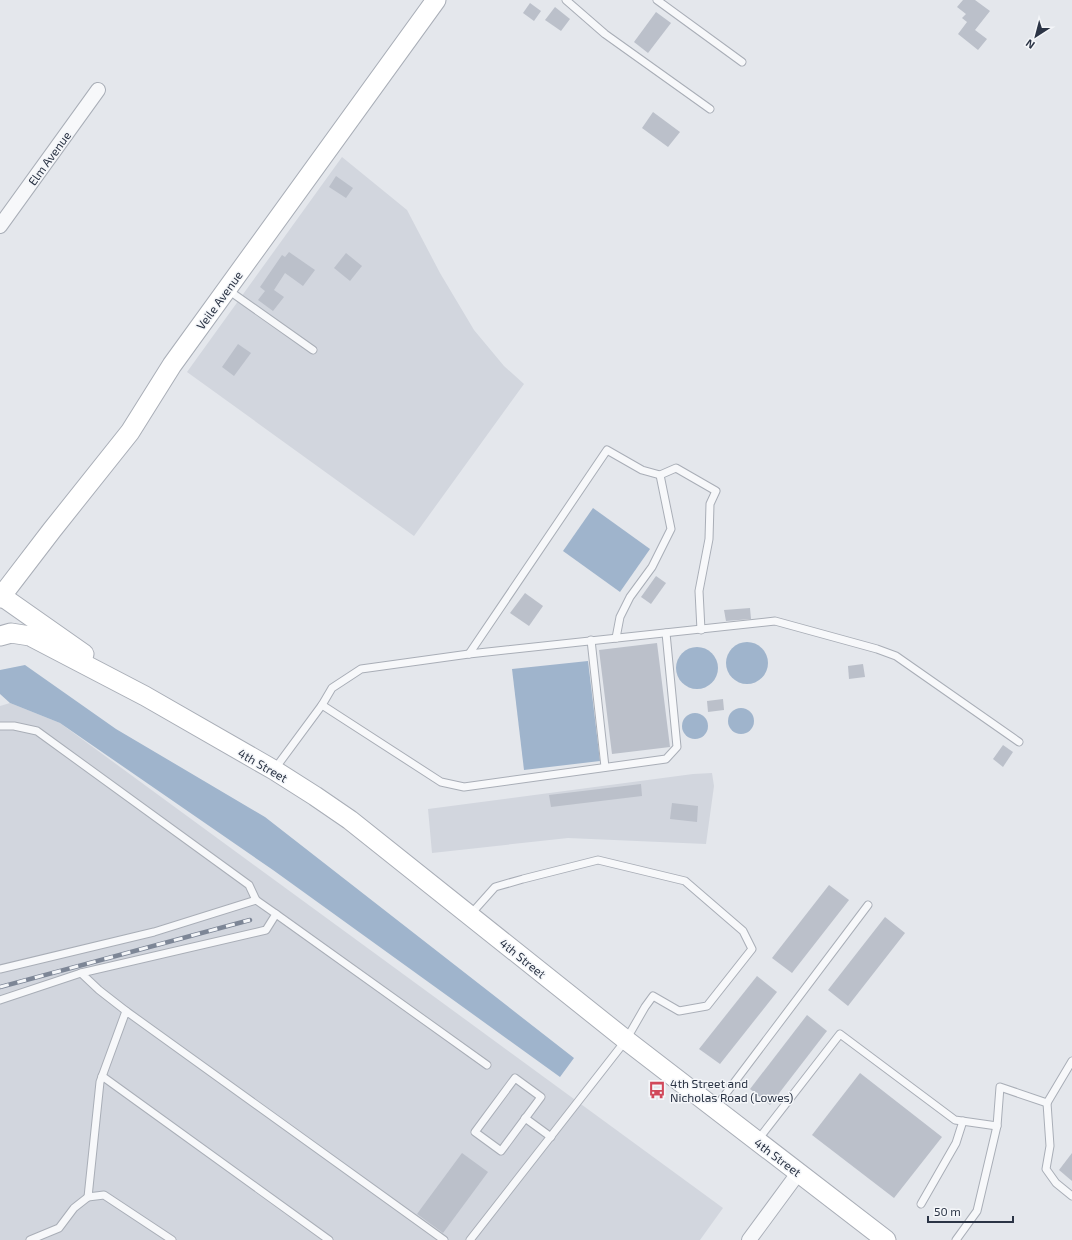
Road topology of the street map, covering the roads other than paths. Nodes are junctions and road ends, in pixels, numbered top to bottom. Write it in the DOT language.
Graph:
graph roads {
  1 [pos="436,0"];
  2 [pos="566,0"];
  3 [pos="657,0"];
  4 [pos="742,62"];
  5 [pos="98,90"];
  6 [pos="710,109"];
  7 [pos="0,226"];
  8 [pos="227,289"];
  9 [pos="313,350"];
  10 [pos="660,475"];
  11 [pos="1,596"];
  12 [pos="701,630"];
  13 [pos="666,633"];
  14 [pos="0,636"];
  15 [pos="616,638"];
  16 [pos="591,640"];
  17 [pos="469,654"];
  18 [pos="144,696"];
  19 [pos="322,705"];
  20 [pos="0,726"];
  21 [pos="1020,742"];
  22 [pos="605,767"];
  23 [pos="274,770"];
  24 [pos="256,900"];
  25 [pos="868,905"];
  26 [pos="276,914"];
  27 [pos="470,916"];
  28 [pos="0,969"];
  29 [pos="81,973"];
  30 [pos="0,1000"];
  31 [pos="126,1011"];
  32 [pos="626,1040"];
  33 [pos="1072,1061"];
  34 [pos="487,1065"];
  35 [pos="102,1076"];
  36 [pos="1047,1103"];
  37 [pos="715,1108"];
  38 [pos="526,1118"];
  39 [pos="963,1121"];
  40 [pos="997,1126"];
  41 [pos="552,1137"];
  42 [pos="757,1141"];
  43 [pos="799,1172"];
  44 [pos="1072,1196"];
  45 [pos="88,1197"];
  46 [pos="921,1204"];
  47 [pos="30,1240"];
  48 [pos="172,1240"];
  49 [pos="329,1240"];
  50 [pos="444,1240"];
  51 [pos="470,1240"];
  52 [pos="749,1240"];
  53 [pos="886,1240"];
  54 [pos="956,1240"];
  1 -- 8 [label="street, Veile Avenue"];
  2 -- 6 [label="lane"];
  3 -- 4 [label="lane"];
  5 -- 7 [label="street, Elm Avenue"];
  8 -- 9 [label="lane"];
  8 -- 11 [label="street, Veile Avenue"];
  10 -- 12 [label="lane"];
  10 -- 15 [label="lane"];
  10 -- 17 [label="lane"];
  11 -- 18 [label="street"];
  12 -- 13 [label="lane"];
  12 -- 21 [label="lane"];
  13 -- 15 [label="lane"];
  13 -- 22 [label="lane"];
  14 -- 18 [label="street"];
  15 -- 16 [label="lane"];
  16 -- 17 [label="lane"];
  16 -- 22 [label="lane"];
  17 -- 19 [label="lane"];
  18 -- 23 [label="street, 4th Street"];
  19 -- 22 [label="lane"];
  19 -- 23 [label="lane"];
  20 -- 24 [label="lane"];
  23 -- 27 [label="street, 4th Street"];
  24 -- 26 [label="lane"];
  24 -- 28 [label="lane"];
  25 -- 37 [label="lane"];
  26 -- 29 [label="lane"];
  26 -- 34 [label="lane"];
  27 -- 32 [label="street, 4th Street"];
  27 -- 32 [label="lane"];
  29 -- 30 [label="lane"];
  29 -- 31 [label="lane"];
  31 -- 35 [label="lane"];
  31 -- 50 [label="lane"];
  32 -- 37 [label="street, 4th Street"];
  32 -- 41 [label="lane"];
  33 -- 36 [label="lane"];
  35 -- 45 [label="lane"];
  35 -- 49 [label="lane"];
  36 -- 40 [label="lane"];
  36 -- 44 [label="lane"];
  37 -- 42 [label="street, 4th Street"];
  38 -- 38 [label="lane"];
  38 -- 41 [label="lane"];
  39 -- 40 [label="lane"];
  39 -- 42 [label="lane"];
  39 -- 46 [label="lane"];
  40 -- 54 [label="lane"];
  41 -- 51 [label="lane"];
  42 -- 43 [label="street, 4th Street"];
  43 -- 52 [label="street"];
  43 -- 53 [label="street, 4th Street"];
  45 -- 47 [label="lane"];
  45 -- 48 [label="lane"];
}
